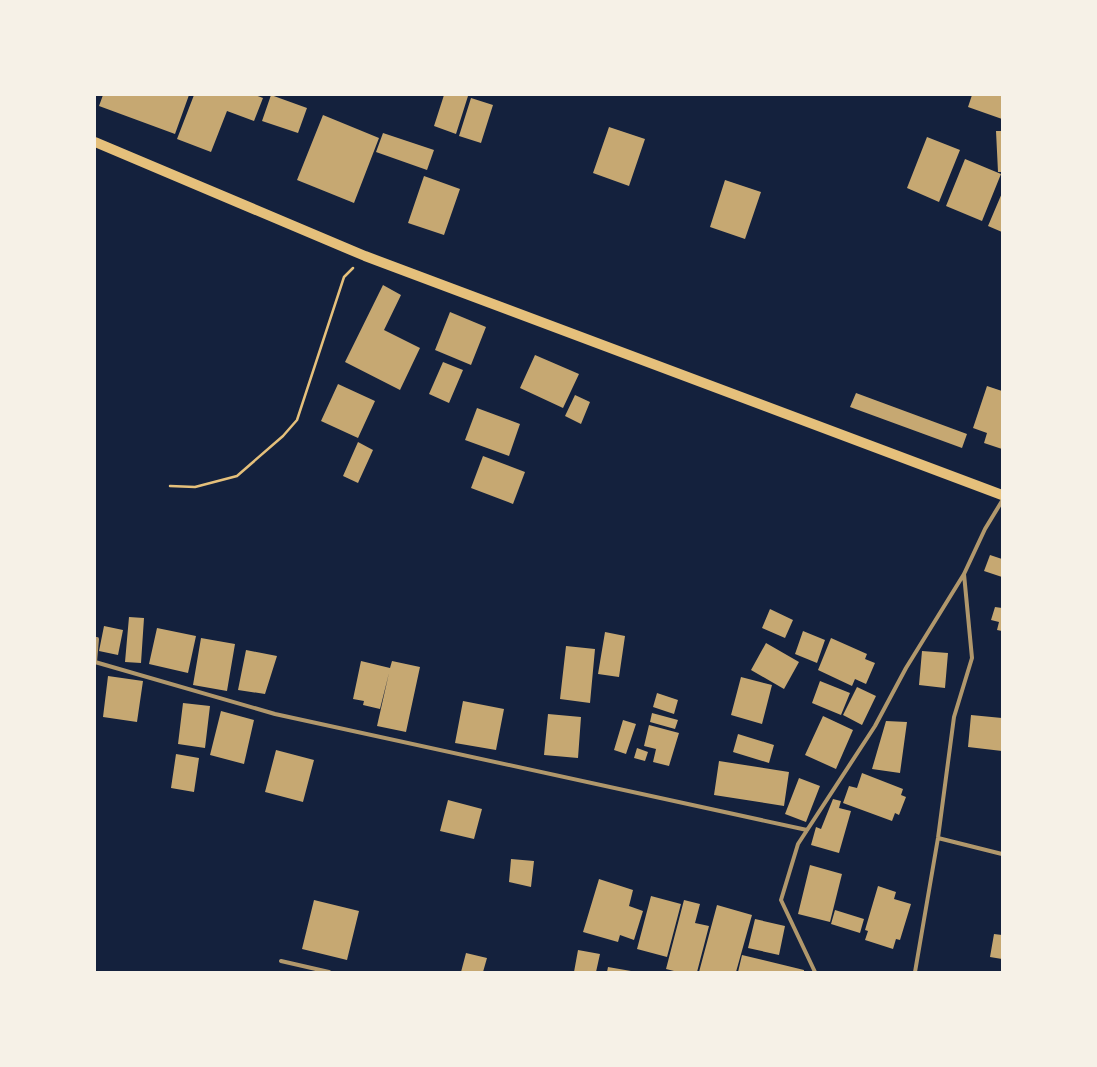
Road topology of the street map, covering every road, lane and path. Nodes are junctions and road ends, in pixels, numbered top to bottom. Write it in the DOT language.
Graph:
graph roads {
  1 [pos="95,142"];
  2 [pos="365,256"];
  3 [pos="170,486"];
  4 [pos="1002,495"];
  5 [pos="1002,502"];
  6 [pos="964,574"];
  7 [pos="95,639"];
  8 [pos="95,662"];
  9 [pos="807,830"];
  10 [pos="938,838"];
  11 [pos="1002,854"];
  12 [pos="281,961"];
  13 [pos="329,972"];
  14 [pos="815,972"];
  15 [pos="915,972"];
  1 -- 2 [label="main road"];
  2 -- 3 [label="path"];
  2 -- 4 [label="main road"];
  5 -- 6 [label="street"];
  6 -- 9 [label="street"];
  6 -- 10 [label="street"];
  7 -- 8 [label="street"];
  8 -- 9 [label="street"];
  9 -- 14 [label="street"];
  10 -- 11 [label="street"];
  10 -- 15 [label="street"];
  12 -- 13 [label="street"];
}
